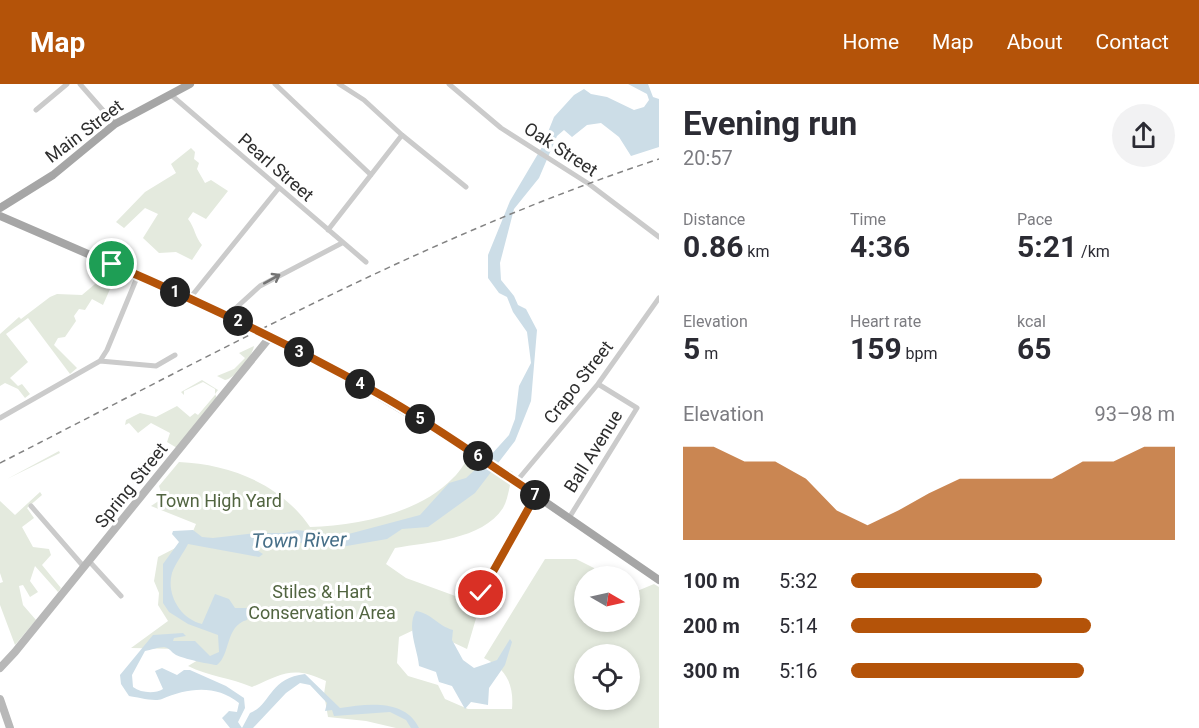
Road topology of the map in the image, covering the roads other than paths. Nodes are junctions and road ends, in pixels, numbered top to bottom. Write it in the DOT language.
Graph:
graph roads {
  1 [pos="67,84"];
  2 [pos="80,84"];
  3 [pos="190,84"];
  4 [pos="274,84"];
  5 [pos="339,84"];
  6 [pos="449,84"];
  7 [pos="168,93"];
  8 [pos="36,110"];
  9 [pos="115,124"];
  10 [pos="402,135"];
  11 [pos="371,175"];
  12 [pos="466,188"];
  13 [pos="278,189"];
  14 [pos="0,208"];
  15 [pos="0,216"];
  16 [pos="328,230"];
  17 [pos="659,237"];
  18 [pos="342,243"];
  19 [pos="366,261"];
  20 [pos="138,274"];
  21 [pos="190,298"];
  22 [pos="659,298"];
  23 [pos="227,316"];
  24 [pos="270,337"];
  25 [pos="175,355"];
  26 [pos="100,361"];
  27 [pos="598,384"];
  28 [pos="0,418"];
  29 [pos="516,482"];
  30 [pos="536,495"];
  31 [pos="31,506"];
  32 [pos="569,518"];
  33 [pos="86,564"];
  34 [pos="659,580"];
  35 [pos="121,596"];
  36 [pos="479,599"];
  37 [pos="14,654"];
  38 [pos="0,662"];
  39 [pos="0,668"];
  40 [pos="0,673"];
  41 [pos="0,699"];
  42 [pos="10,728"];
  1 -- 8 [label="street"];
  2 -- 9 [label="street"];
  3 -- 7 [label="main road, Main Street"];
  4 -- 11 [label="street"];
  5 -- 10 [label="street"];
  6 -- 17 [label="street, Oak Street"];
  7 -- 9 [label="main road, Main Street"];
  7 -- 13 [label="street, Pearl Street"];
  9 -- 14 [label="main road, Main Street"];
  10 -- 11 [label="street"];
  10 -- 12 [label="street"];
  11 -- 16 [label="street"];
  13 -- 16 [label="street, Pearl Street"];
  13 -- 21 [label="street"];
  15 -- 20 [label="main road"];
  16 -- 18 [label="street, Pearl Street"];
  18 -- 19 [label="street, Pearl Street"];
  23 -- 18 [label="street, one-way"];
  20 -- 21 [label="main road"];
  20 -- 26 [label="street"];
  21 -- 23 [label="main road"];
  22 -- 27 [label="street, Crapo Street"];
  23 -- 24 [label="main road"];
  24 -- 29 [label="main road"];
  24 -- 33 [label="street, Spring Street"];
  25 -- 26 [label="street"];
  26 -- 28 [label="street"];
  27 -- 29 [label="street, Crapo Street"];
  27 -- 32 [label="street, Ball Avenue"];
  29 -- 30 [label="main road"];
  30 -- 32 [label="main road"];
  30 -- 36 [label="street"];
  31 -- 33 [label="street"];
  32 -- 34 [label="main road"];
  33 -- 35 [label="street"];
  33 -- 37 [label="street, Spring Street"];
  37 -- 38 [label="street"];
  37 -- 39 [label="street, Spring Street"];
  37 -- 40 [label="street, Spring Street"];
  41 -- 42 [label="street"];
}
